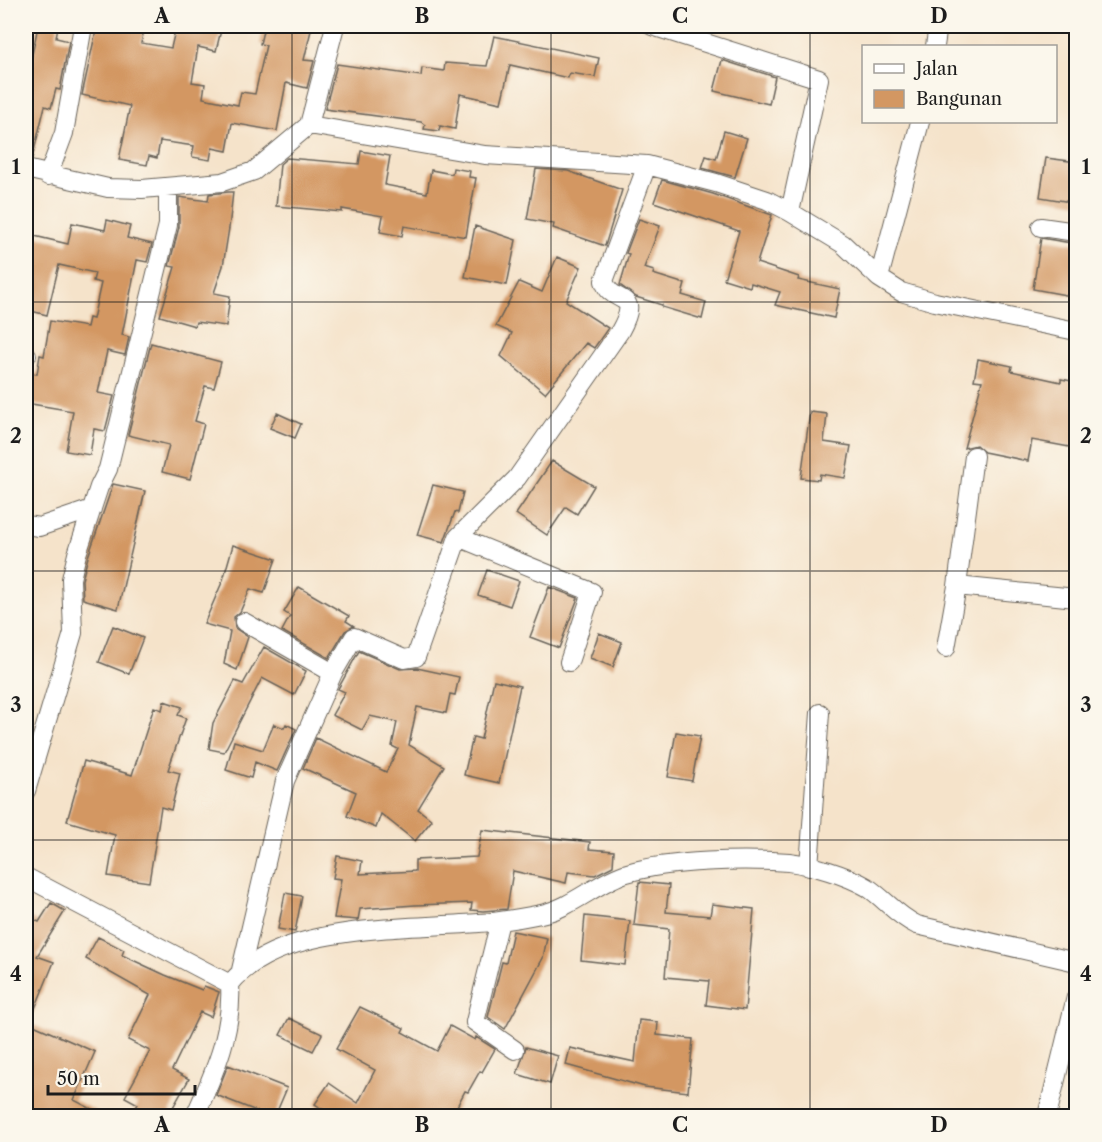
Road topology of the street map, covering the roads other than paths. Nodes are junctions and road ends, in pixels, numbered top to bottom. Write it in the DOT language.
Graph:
graph roads {
  1 [pos="83,26"];
  2 [pos="335,26"];
  3 [pos="652,26"];
  4 [pos="938,26"];
  5 [pos="935,45"];
  6 [pos="920,123"];
  7 [pos="309,125"];
  8 [pos="647,165"];
  9 [pos="26,170"];
  10 [pos="48,176"];
  11 [pos="168,187"];
  12 [pos="790,212"];
  13 [pos="1041,227"];
  14 [pos="1077,232"];
  15 [pos="879,278"];
  16 [pos="1077,331"];
  17 [pos="974,456"];
  18 [pos="92,509"];
  19 [pos="26,525"];
  20 [pos="458,537"];
  21 [pos="957,586"];
  22 [pos="1077,598"];
  23 [pos="244,622"];
  24 [pos="946,648"];
  25 [pos="569,662"];
  26 [pos="333,673"];
  27 [pos="820,713"];
  28 [pos="26,791"];
  29 [pos="809,867"];
  30 [pos="26,877"];
  31 [pos="500,921"];
  32 [pos="1077,962"];
  33 [pos="236,977"];
  34 [pos="1077,997"];
  35 [pos="515,1050"];
  36 [pos="195,1116"];
  37 [pos="1047,1116"];
  1 -- 10 [label="street"];
  2 -- 7 [label="street"];
  3 -- 12 [label="street"];
  4 -- 5 [label="street"];
  6 -- 15 [label="street"];
  7 -- 8 [label="street"];
  7 -- 11 [label="street"];
  8 -- 12 [label="street"];
  8 -- 20 [label="street"];
  9 -- 10 [label="street"];
  10 -- 11 [label="street"];
  11 -- 18 [label="street"];
  12 -- 15 [label="street"];
  13 -- 14 [label="street"];
  15 -- 16 [label="street"];
  17 -- 21 [label="street"];
  18 -- 19 [label="street"];
  18 -- 28 [label="street"];
  20 -- 25 [label="street"];
  20 -- 26 [label="street"];
  21 -- 22 [label="street"];
  21 -- 24 [label="street"];
  23 -- 26 [label="street"];
  26 -- 33 [label="street"];
  27 -- 29 [label="street"];
  29 -- 31 [label="street"];
  29 -- 32 [label="street"];
  30 -- 33 [label="street"];
  31 -- 33 [label="street"];
  31 -- 35 [label="street"];
  33 -- 36 [label="street"];
  34 -- 37 [label="street"];
}
